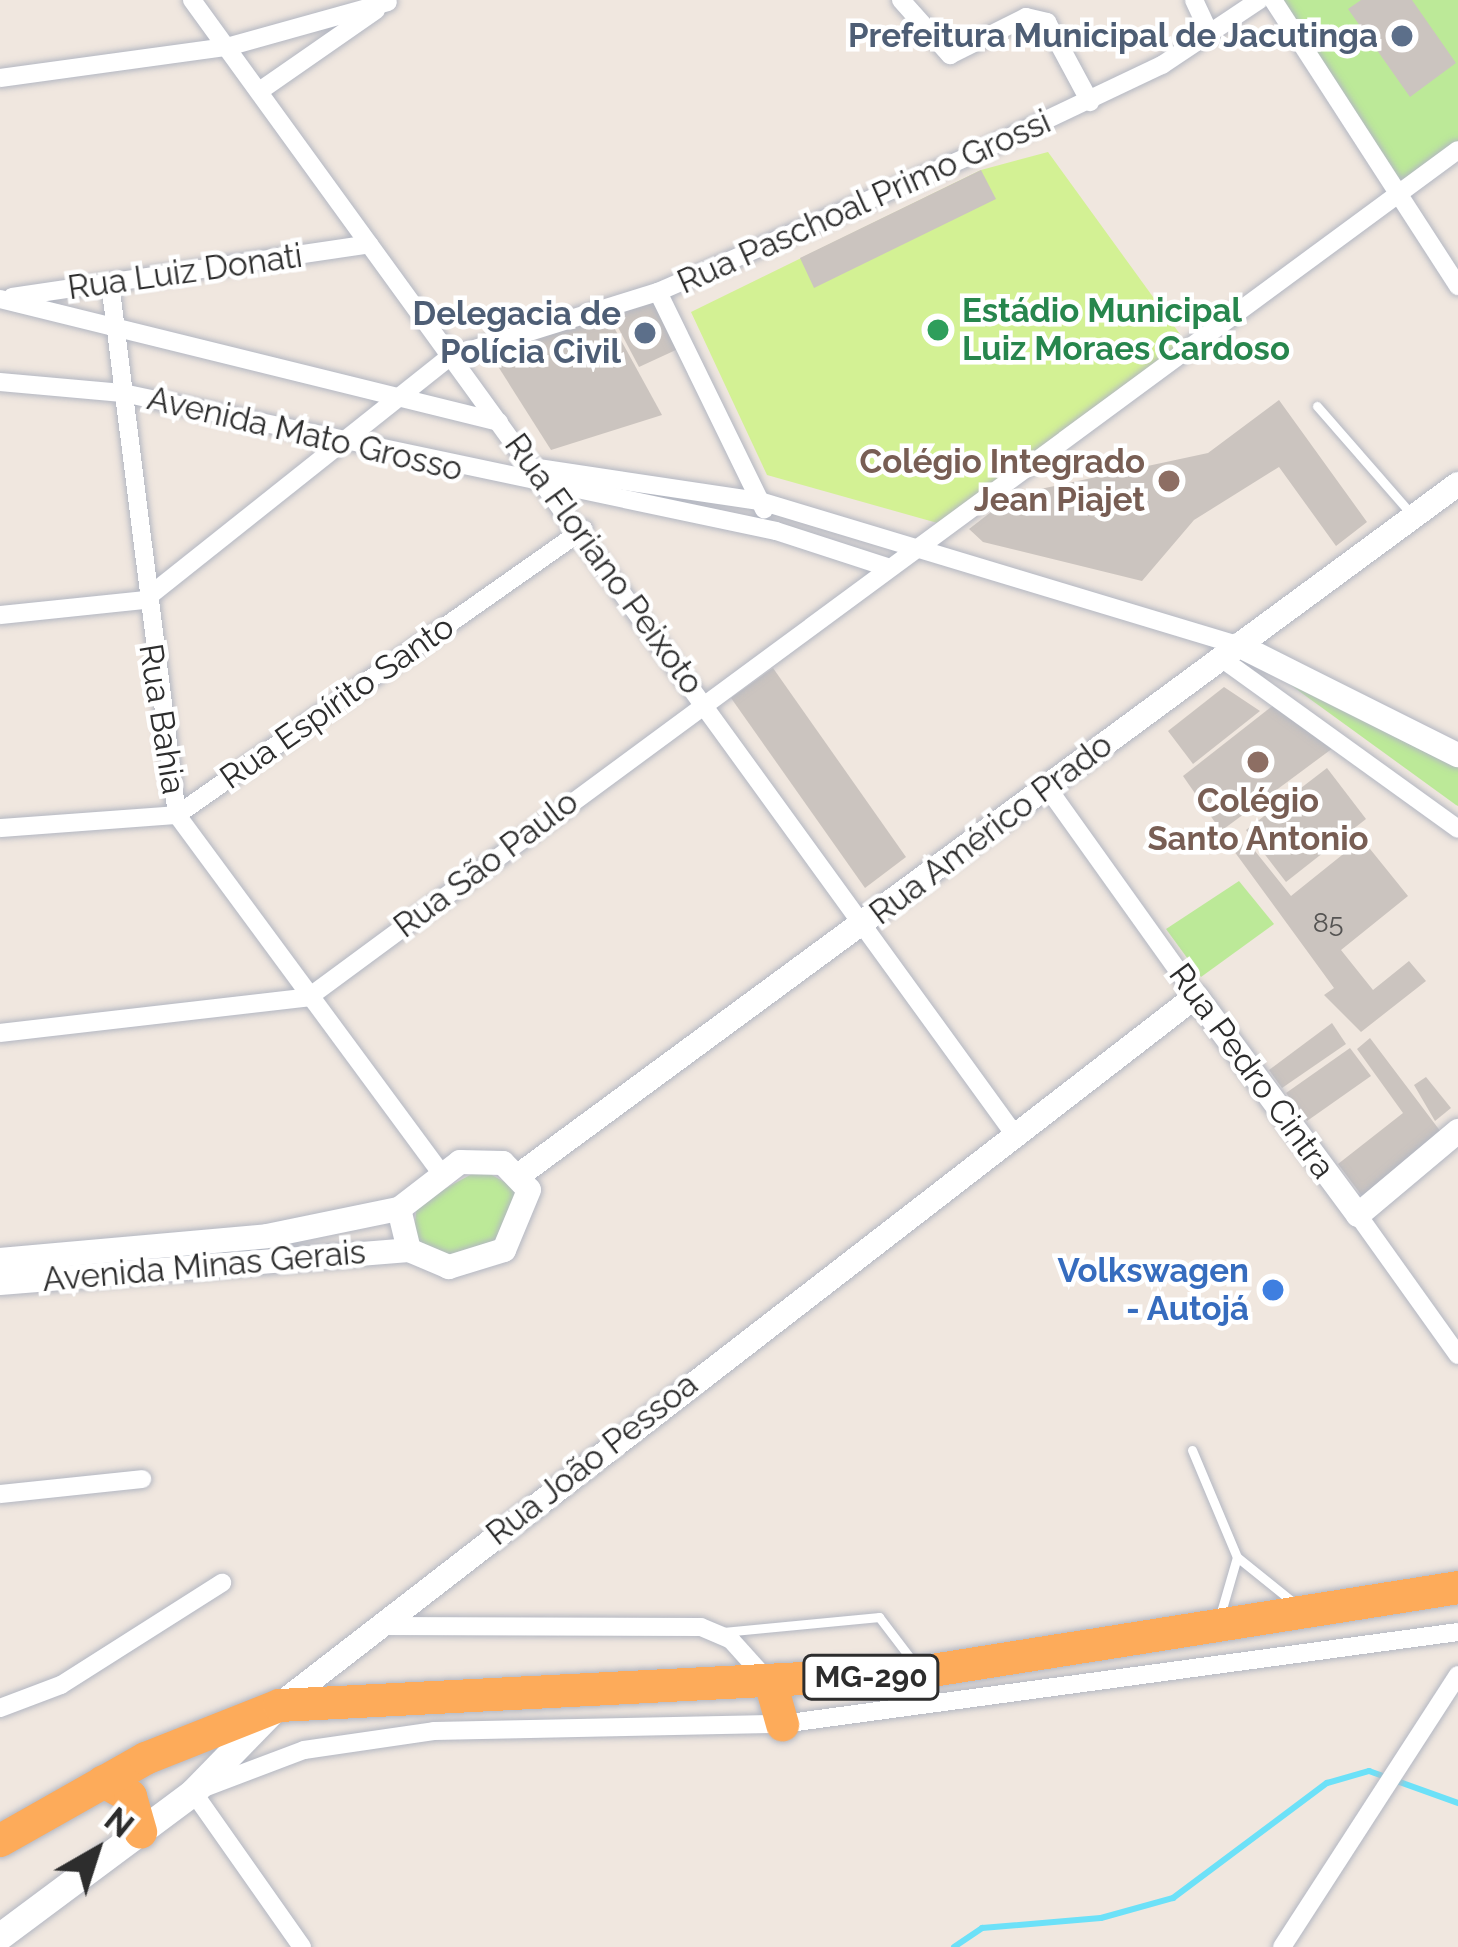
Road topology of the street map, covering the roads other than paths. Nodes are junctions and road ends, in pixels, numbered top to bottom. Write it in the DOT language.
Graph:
graph roads {
  1 [pos="192,0"];
  2 [pos="901,0"];
  3 [pos="1194,0"];
  4 [pos="1258,0"];
  5 [pos="1273,0"];
  6 [pos="390,1"];
  7 [pos="1210,35"];
  8 [pos="227,46"];
  9 [pos="0,78"];
  10 [pos="261,90"];
  11 [pos="1090,102"];
  12 [pos="1458,150"];
  13 [pos="1397,195"];
  14 [pos="370,244"];
  15 [pos="110,283"];
  16 [pos="1458,286"];
  17 [pos="658,292"];
  18 [pos="0,299"];
  19 [pos="116,328"];
  20 [pos="449,358"];
  21 [pos="0,382"];
  22 [pos="123,393"];
  23 [pos="401,395"];
  24 [pos="1317,406"];
  25 [pos="499,422"];
  26 [pos="350,443"];
  27 [pos="538,468"];
  28 [pos="1458,484"];
  29 [pos="557,493"];
  30 [pos="760,501"];
  31 [pos="1413,516"];
  32 [pos="584,530"];
  33 [pos="776,531"];
  34 [pos="914,547"];
  35 [pos="887,567"];
  36 [pos="144,600"];
  37 [pos="0,615"];
  38 [pos="1230,652"];
  39 [pos="705,701"];
  40 [pos="1458,755"];
  41 [pos="1047,787"];
  42 [pos="177,814"];
  43 [pos="0,828"];
  44 [pos="1458,830"];
  45 [pos="865,924"];
  46 [pos="1196,996"];
  47 [pos="309,997"];
  48 [pos="0,1034"];
  49 [pos="1012,1131"];
  50 [pos="1458,1131"];
  51 [pos="438,1169"];
  52 [pos="522,1173"];
  53 [pos="399,1209"];
  54 [pos="1358,1215"];
  55 [pos="409,1250"];
  56 [pos="0,1260"];
  57 [pos="0,1283"];
  58 [pos="1458,1354"];
  59 [pos="1192,1450"];
  60 [pos="142,1479"];
  61 [pos="0,1494"];
  62 [pos="1237,1557"];
  63 [pos="222,1583"];
  64 [pos="1458,1587"];
  65 [pos="1304,1611"];
  66 [pos="1217,1624"];
  67 [pos="379,1626"];
  68 [pos="717,1632"];
  69 [pos="1458,1632"];
  70 [pos="919,1672"];
  71 [pos="1458,1675"];
  72 [pos="771,1685"];
  73 [pos="279,1705"];
  74 [pos="0,1708"];
  75 [pos="782,1724"];
  76 [pos="103,1781"];
  77 [pos="193,1792"];
  78 [pos="140,1832"];
  79 [pos="0,1840"];
  80 [pos="0,1936"];
  81 [pos="302,1947"];
  82 [pos="1282,1947"];
  1 -- 8 [label="street, Rua Floriano Peixoto"];
  2 -- 11 [label="street"];
  3 -- 7 [label="street"];
  4 -- 7 [label="street, Rua Paschoal Primo Grossi"];
  5 -- 13 [label="street"];
  6 -- 8 [label="street"];
  6 -- 10 [label="street"];
  7 -- 11 [label="street, Rua Paschoal Primo Grossi"];
  8 -- 9 [label="street"];
  8 -- 10 [label="street, Rua Floriano Peixoto"];
  10 -- 14 [label="street, Rua Floriano Peixoto"];
  11 -- 17 [label="street, Rua Paschoal Primo Grossi"];
  12 -- 13 [label="street, Rua São Paulo"];
  13 -- 16 [label="street"];
  13 -- 34 [label="street, Rua São Paulo"];
  14 -- 15 [label="street, Rua Luiz Donati"];
  14 -- 20 [label="street, Rua Floriano Peixoto"];
  15 -- 18 [label="street, Rua Luiz Donati"];
  15 -- 19 [label="street, Rua Bahia"];
  17 -- 20 [label="street, Rua Paschoal Primo Grossi"];
  17 -- 30 [label="street"];
  18 -- 19 [label="street, Avenida Mato Grosso"];
  19 -- 22 [label="street, Rua Bahia"];
  19 -- 23 [label="street, Avenida Mato Grosso"];
  20 -- 23 [label="street"];
  20 -- 25 [label="street, Rua Floriano Peixoto"];
  21 -- 22 [label="street, Avenida Mato Grosso"];
  22 -- 26 [label="street, Avenida Mato Grosso"];
  22 -- 36 [label="street, Rua Bahia"];
  23 -- 25 [label="street, Avenida Mato Grosso"];
  23 -- 26 [label="street"];
  24 -- 31 [label="lane"];
  25 -- 27 [label="street, Rua Floriano Peixoto"];
  26 -- 29 [label="street, Avenida Mato Grosso"];
  26 -- 36 [label="street"];
  27 -- 29 [label="street, Rua Floriano Peixoto"];
  27 -- 30 [label="street"];
  28 -- 31 [label="street, Rua Américo Prado"];
  29 -- 32 [label="street, Rua Floriano Peixoto"];
  29 -- 33 [label="street, Avenida Mato Grosso"];
  30 -- 33 [label="street"];
  30 -- 34 [label="street"];
  31 -- 38 [label="street, Rua Américo Prado"];
  32 -- 39 [label="street, Rua Floriano Peixoto"];
  32 -- 42 [label="street, Rua Espírito Santo"];
  33 -- 35 [label="street, Avenida Mato Grosso"];
  34 -- 35 [label="street, Rua São Paulo"];
  34 -- 38 [label="street"];
  35 -- 39 [label="street, Rua São Paulo"];
  36 -- 37 [label="street"];
  36 -- 42 [label="street, Rua Bahia"];
  38 -- 40 [label="street"];
  38 -- 41 [label="street, Rua Américo Prado"];
  38 -- 44 [label="street"];
  39 -- 45 [label="street, Rua Floriano Peixoto"];
  39 -- 47 [label="street, Rua São Paulo"];
  41 -- 45 [label="street, Rua Américo Prado"];
  41 -- 46 [label="street, Rua Pedro Cintra"];
  42 -- 43 [label="street"];
  42 -- 47 [label="street, Rua Bahia"];
  45 -- 49 [label="street, Rua Floriano Peixoto"];
  45 -- 52 [label="street, Rua Américo Prado"];
  46 -- 49 [label="street, Rua João Pessoa"];
  46 -- 54 [label="street, Rua Pedro Cintra"];
  47 -- 48 [label="street, Rua São Paulo"];
  47 -- 51 [label="street, Rua Bahia"];
  49 -- 67 [label="street, Rua João Pessoa"];
  50 -- 54 [label="street"];
  51 -- 52 [label="street"];
  51 -- 53 [label="street"];
  52 -- 55 [label="street"];
  53 -- 55 [label="street"];
  53 -- 56 [label="street, Avenida Minas Gerais"];
  54 -- 58 [label="street, Rua Pedro Cintra"];
  55 -- 57 [label="street, Avenida Minas Gerais"];
  59 -- 62 [label="lane"];
  60 -- 61 [label="street"];
  62 -- 65 [label="lane"];
  62 -- 66 [label="lane"];
  63 -- 74 [label="street"];
  64 -- 65 [label="highway, MG-290"];
  65 -- 66 [label="highway, MG-290"];
  66 -- 70 [label="highway, MG-290"];
  67 -- 68 [label="street"];
  67 -- 73 [label="street, Rua João Pessoa"];
  68 -- 70 [label="lane"];
  68 -- 72 [label="street"];
  69 -- 75 [label="street"];
  70 -- 72 [label="highway, MG-290"];
  71 -- 82 [label="street"];
  72 -- 73 [label="highway, MG-290"];
  72 -- 75 [label="highway"];
  73 -- 76 [label="highway, MG-290"];
  73 -- 77 [label="main road, Rua João Pessoa"];
  75 -- 77 [label="street"];
  76 -- 78 [label="highway"];
  76 -- 79 [label="highway, MG-290"];
  77 -- 78 [label="main road, Rua João Pessoa"];
  77 -- 81 [label="street"];
  78 -- 80 [label="main road, Rua João Pessoa"];
}
